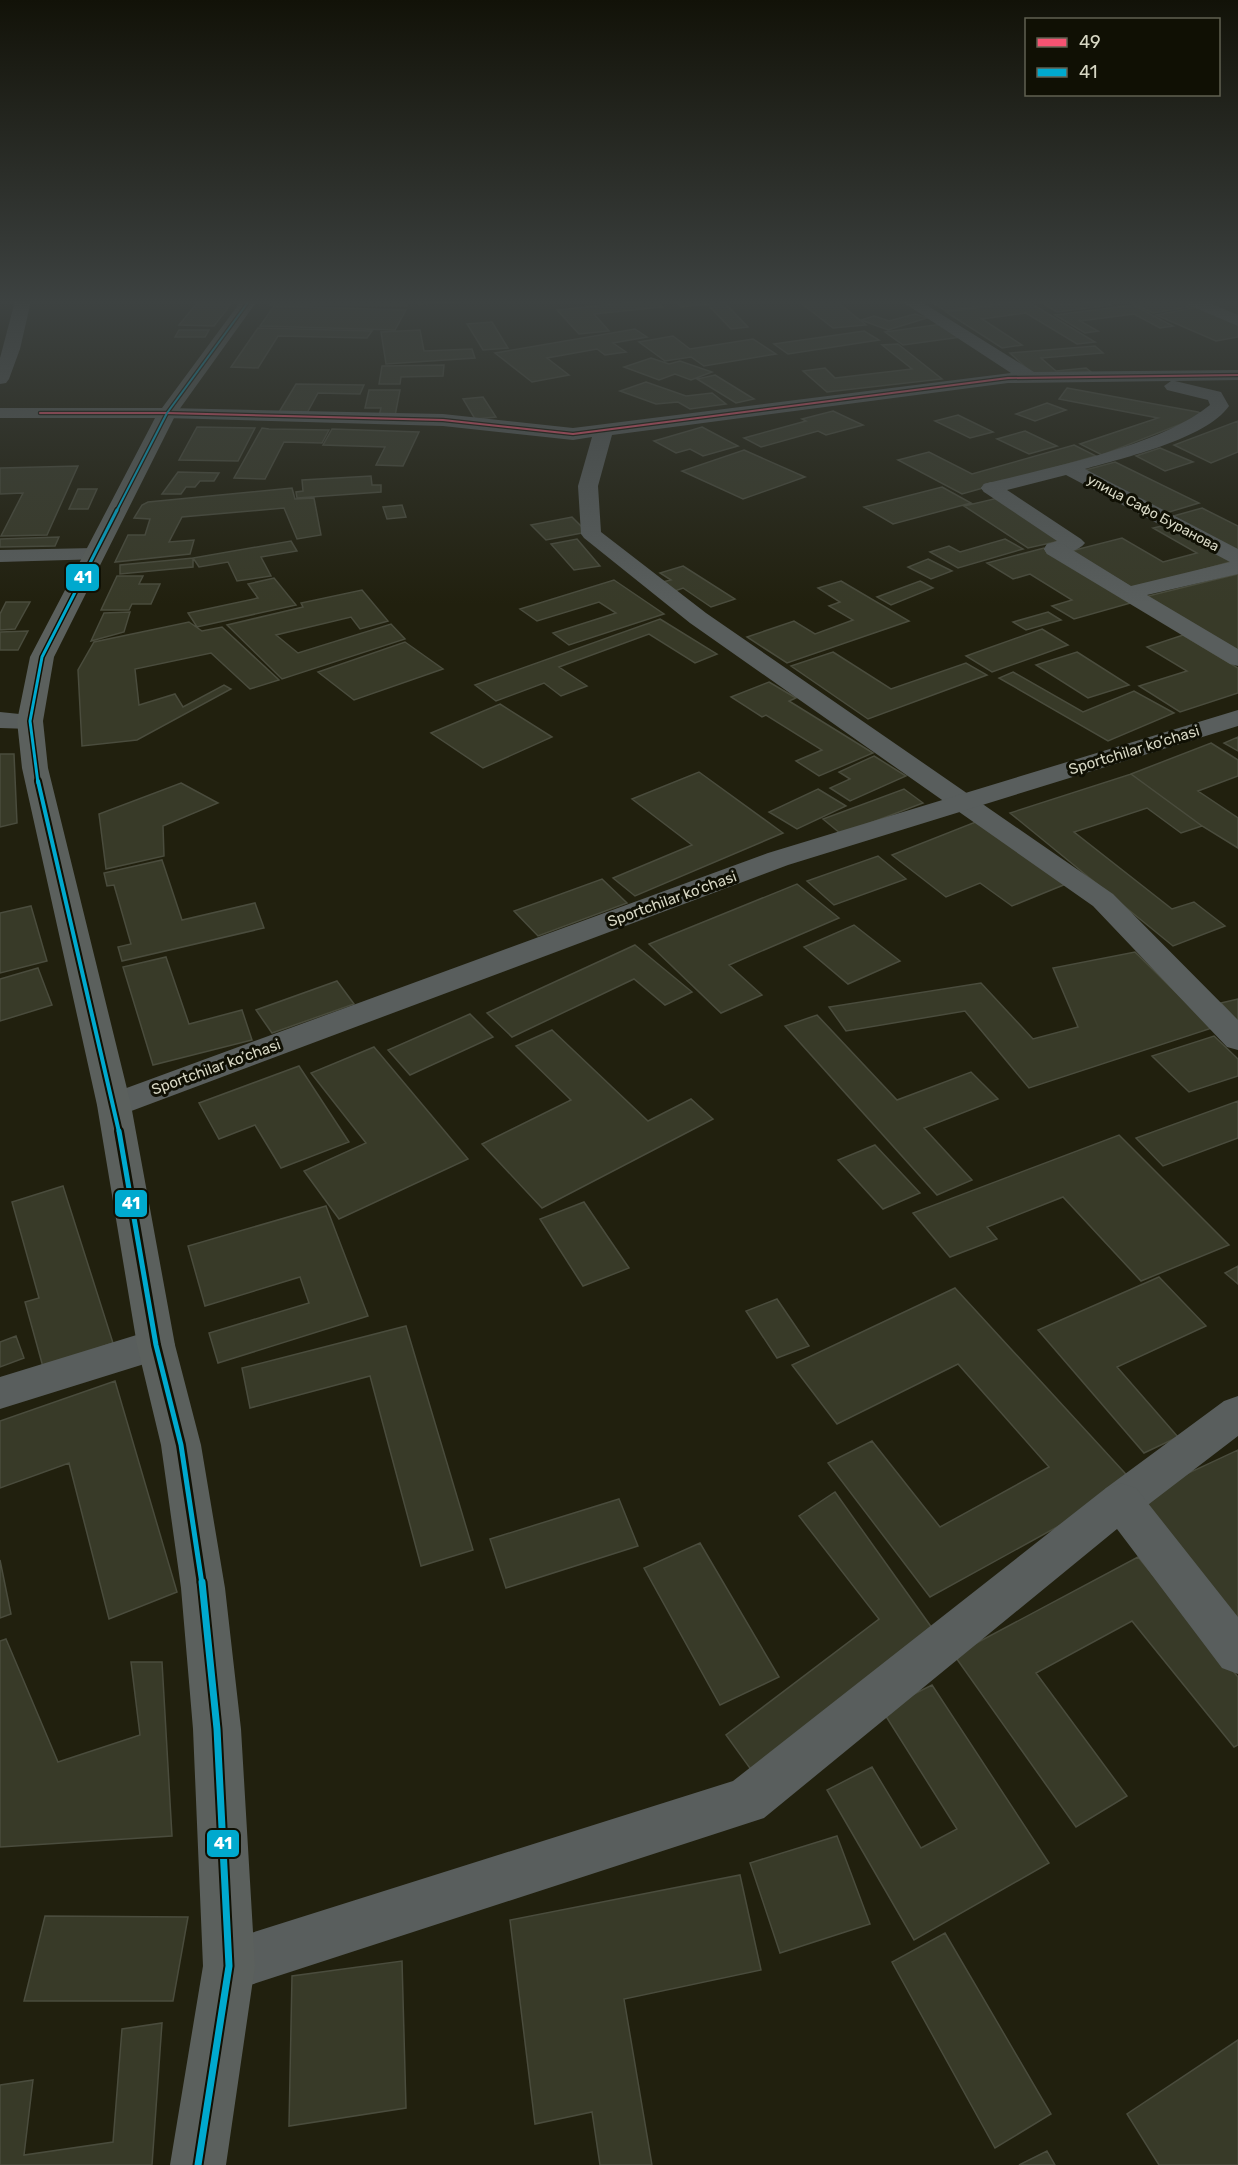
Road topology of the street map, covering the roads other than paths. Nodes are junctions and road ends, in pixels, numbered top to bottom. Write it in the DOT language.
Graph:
graph roads {
  1 [pos="175,402"];
  2 [pos="828,402"];
  3 [pos="1218,402"];
  4 [pos="0,413"];
  5 [pos="167,413"];
  6 [pos="603,432"];
  7 [pos="1068,468"];
  8 [pos="94,554"];
  9 [pos="0,556"];
  10 [pos="1238,558"];
  11 [pos="1238,567"];
  12 [pos="1128,593"];
  13 [pos="1238,659"];
  14 [pos="1238,718"];
  15 [pos="15,720"];
  16 [pos="963,802"];
  17 [pos="1238,1039"];
  18 [pos="114,1105"];
  19 [pos="156,1345"];
  20 [pos="0,1393"];
  21 [pos="1238,1413"];
  22 [pos="1121,1501"];
  23 [pos="1238,1653"];
  24 [pos="229,1966"];
  25 [pos="198,2165"];
  1 -- 5 [label="main road"];
  2 -- 6 [label="street"];
  3 -- 7 [label="street, улица Сафо Буранова"];
  4 -- 5 [label="main road"];
  5 -- 6 [label="street"];
  5 -- 8 [label="main road"];
  6 -- 16 [label="street"];
  7 -- 10 [label="street, улица Сафо Буранова"];
  7 -- 12 [label="street, улица Сафо Буранова"];
  8 -- 9 [label="street"];
  8 -- 15 [label="main road"];
  11 -- 12 [label="street, улица Сафо Буранова"];
  12 -- 13 [label="street, улица Сафо Буранова"];
  14 -- 16 [label="street, Sportchilar ko‘chasi"];
  15 -- 18 [label="main road"];
  16 -- 17 [label="street"];
  16 -- 18 [label="street, Sportchilar ko‘chasi"];
  18 -- 19 [label="main road"];
  19 -- 20 [label="street"];
  19 -- 24 [label="main road"];
  21 -- 22 [label="street"];
  22 -- 23 [label="street"];
  22 -- 24 [label="street"];
  24 -- 25 [label="main road"];
}
